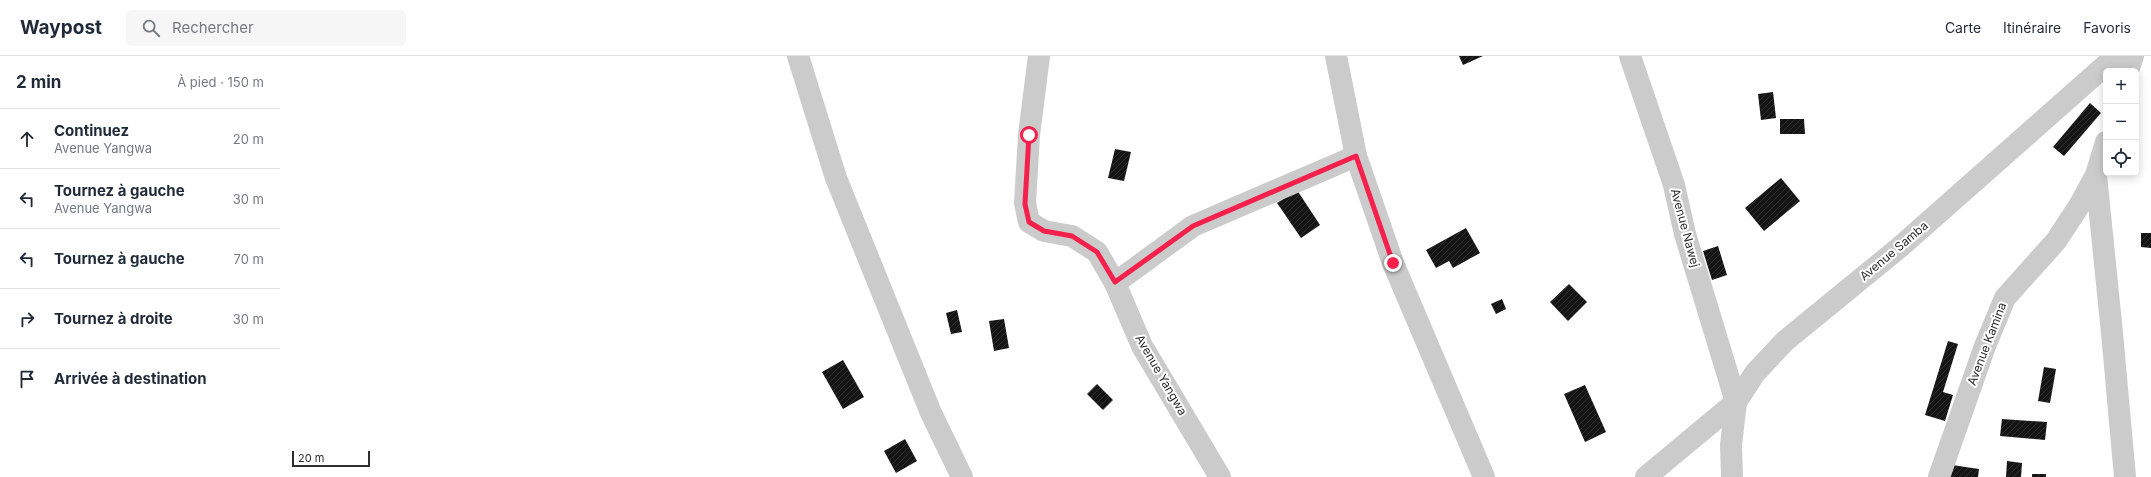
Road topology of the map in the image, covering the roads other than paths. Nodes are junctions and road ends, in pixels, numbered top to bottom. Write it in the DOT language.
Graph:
graph roads {
  1 [pos="798,56"];
  2 [pos="1039,56"];
  3 [pos="1336,56"];
  4 [pos="1630,56"];
  5 [pos="2116,56"];
  6 [pos="2133,56"];
  7 [pos="2129,68"];
  8 [pos="2103,152"];
  9 [pos="1356,156"];
  10 [pos="2096,175"];
  11 [pos="1115,282"];
  12 [pos="1736,402"];
  13 [pos="962,477"];
  14 [pos="1220,477"];
  15 [pos="1484,477"];
  16 [pos="1646,477"];
  17 [pos="1732,477"];
  18 [pos="1939,477"];
  19 [pos="2125,477"];
  1 -- 13 [label="street"];
  2 -- 11 [label="street, Avenue Yangwa"];
  3 -- 9 [label="street"];
  4 -- 12 [label="street, Avenue Nawej"];
  5 -- 12 [label="street, Avenue Samba"];
  6 -- 7 [label="street"];
  8 -- 10 [label="street, Avenue Kamina"];
  9 -- 11 [label="street"];
  9 -- 15 [label="street"];
  10 -- 18 [label="street, Avenue Kamina"];
  10 -- 19 [label="street"];
  11 -- 14 [label="street, Avenue Yangwa"];
  12 -- 16 [label="street"];
  12 -- 17 [label="street, Avenue Samba"];
}
